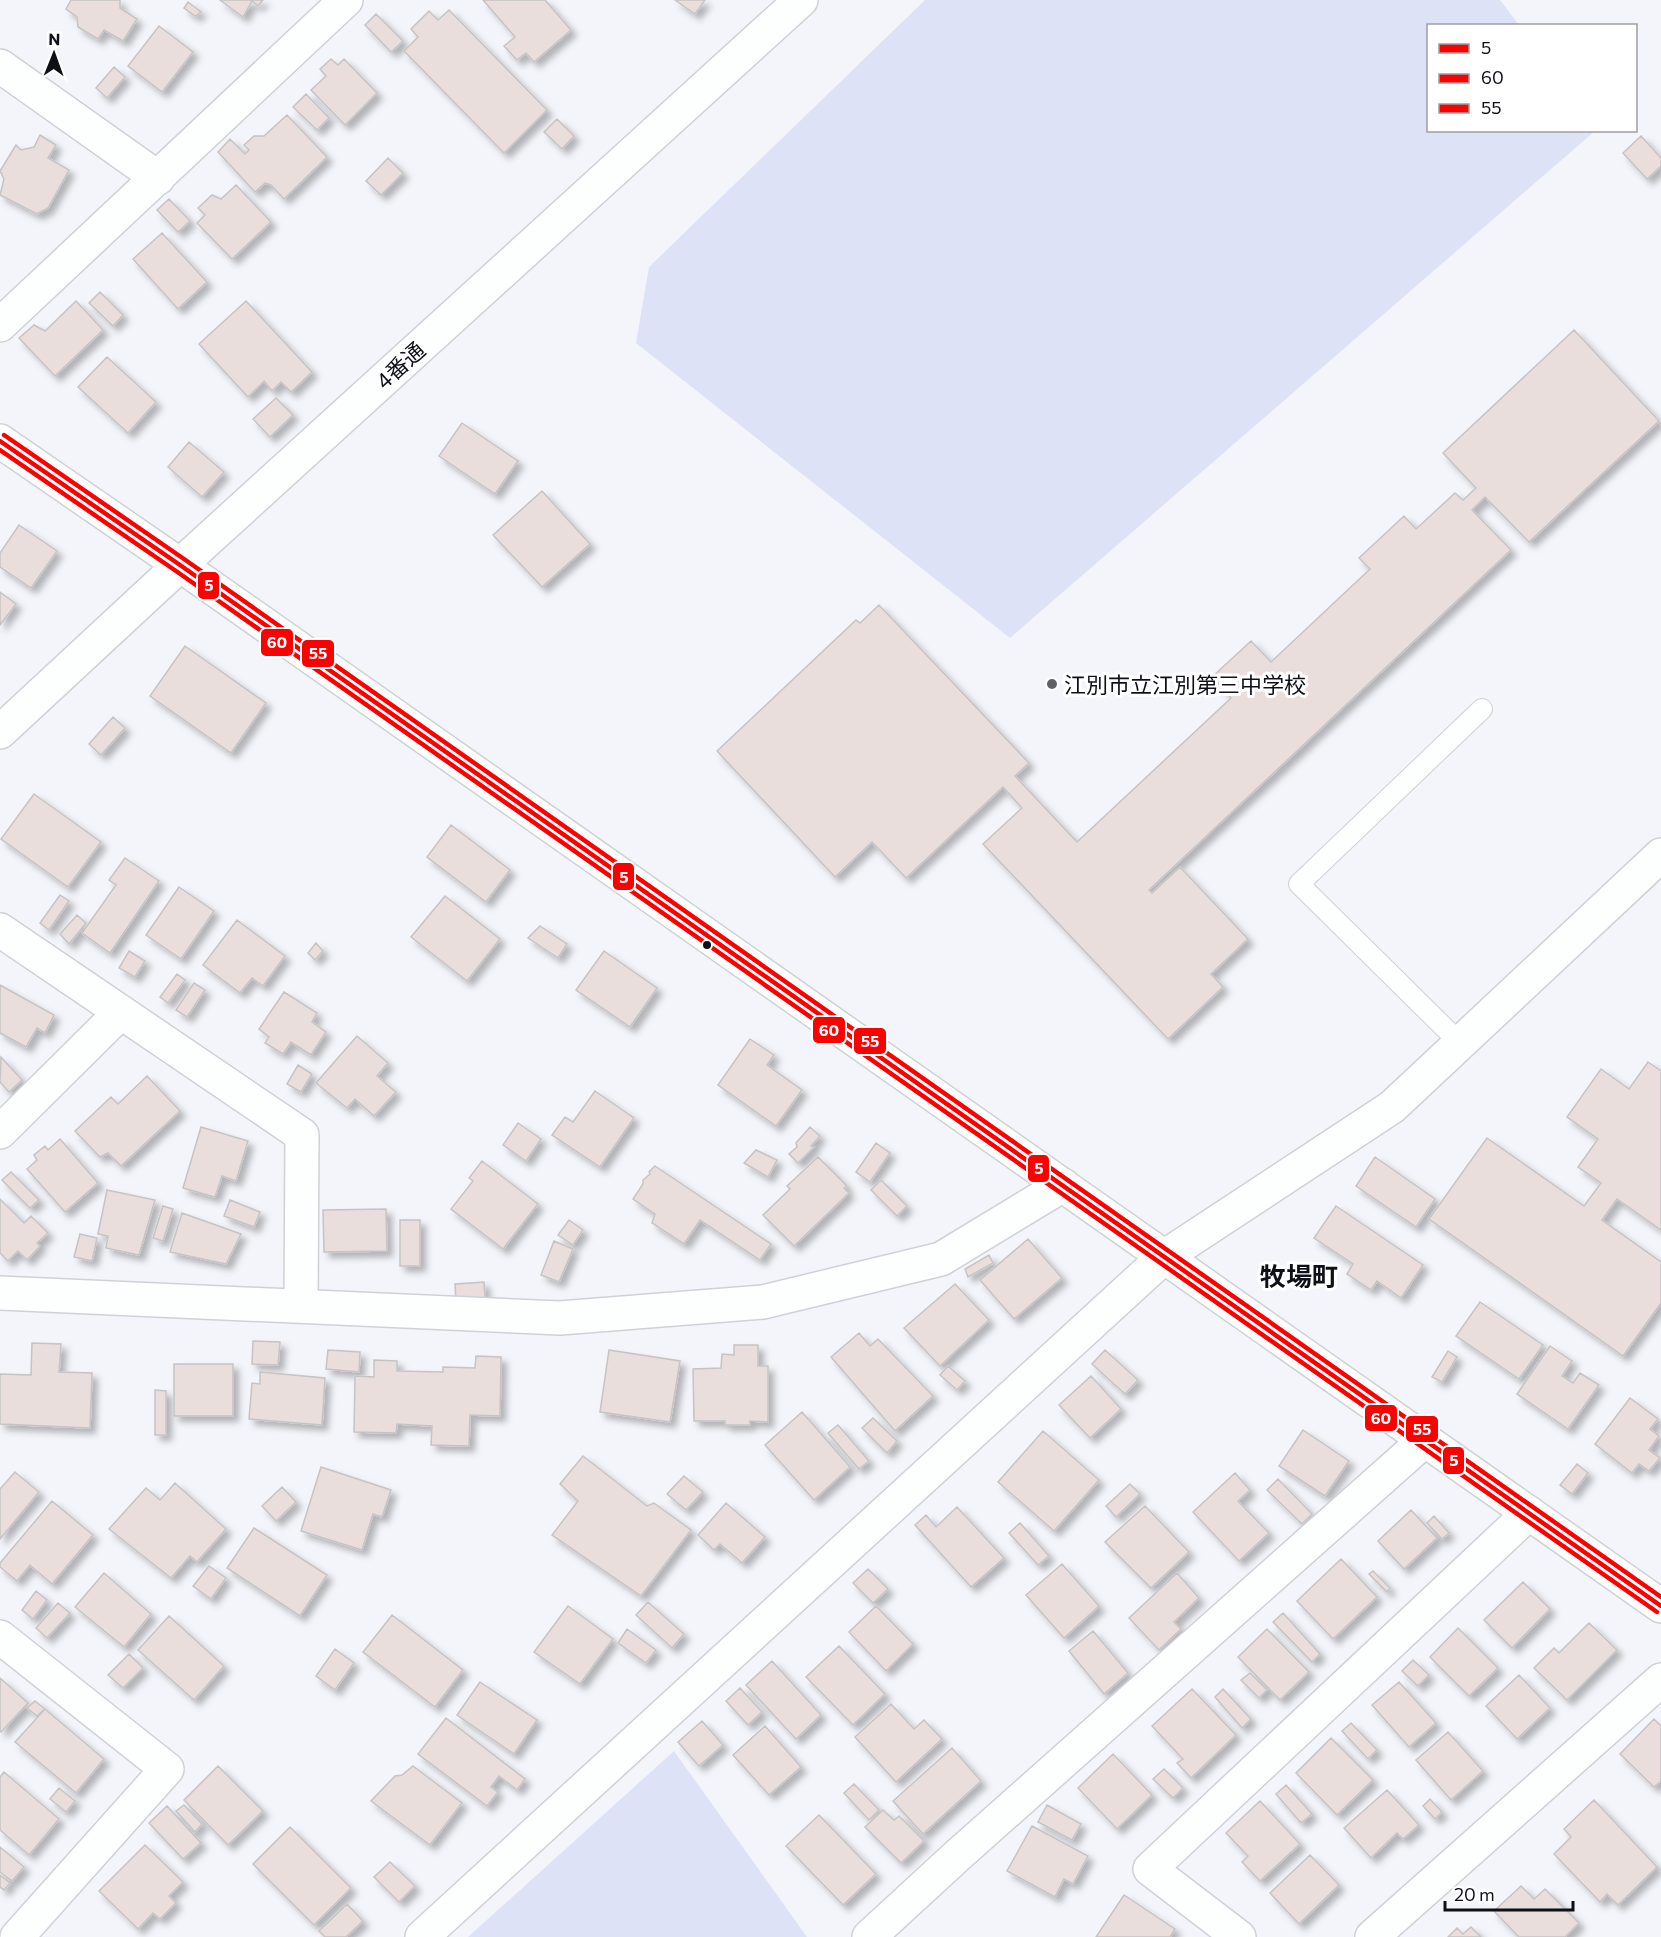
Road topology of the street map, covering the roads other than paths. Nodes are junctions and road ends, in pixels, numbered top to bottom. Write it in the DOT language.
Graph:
graph roads {
  1 [pos="346,0"];
  2 [pos="801,0"];
  3 [pos="0,66"];
  4 [pos="158,178"];
  5 [pos="0,325"];
  6 [pos="0,441"];
  7 [pos="180,565"];
  8 [pos="1482,709"];
  9 [pos="0,732"];
  10 [pos="1661,855"];
  11 [pos="0,930"];
  12 [pos="121,1012"];
  13 [pos="1460,1043"];
  14 [pos="0,1132"];
  15 [pos="1063,1185"];
  16 [pos="1164,1257"];
  17 [pos="0,1293"];
  18 [pos="301,1306"];
  19 [pos="1425,1440"];
  20 [pos="1529,1513"];
  21 [pos="1661,1606"];
  22 [pos="0,1637"];
  23 [pos="1661,1680"];
  24 [pos="17,1937"];
  25 [pos="422,1937"];
  26 [pos="869,1937"];
  27 [pos="1239,1937"];
  28 [pos="1372,1937"];
  1 -- 4 [label="street"];
  2 -- 7 [label="street, 4番通"];
  3 -- 4 [label="street"];
  4 -- 5 [label="street"];
  6 -- 7 [label="street"];
  7 -- 9 [label="street, 4番通"];
  7 -- 15 [label="street"];
  8 -- 13 [label="lane"];
  10 -- 13 [label="street"];
  11 -- 12 [label="street"];
  12 -- 14 [label="street"];
  12 -- 18 [label="street"];
  13 -- 16 [label="street"];
  15 -- 16 [label="street"];
  15 -- 18 [label="street"];
  16 -- 19 [label="street"];
  16 -- 25 [label="street"];
  17 -- 18 [label="street"];
  19 -- 20 [label="street"];
  19 -- 26 [label="street"];
  20 -- 21 [label="street"];
  20 -- 27 [label="street"];
  22 -- 24 [label="street"];
  23 -- 28 [label="street"];
}
